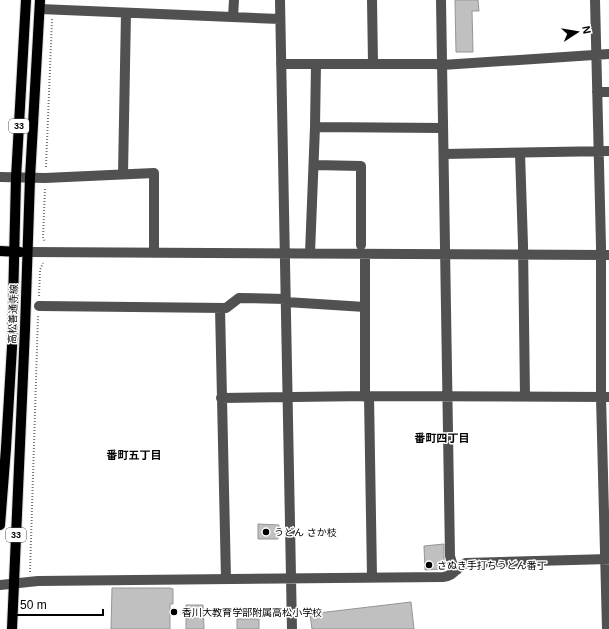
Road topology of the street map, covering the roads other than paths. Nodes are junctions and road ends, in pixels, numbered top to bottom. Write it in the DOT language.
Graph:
graph roads {
  1 [pos="26,0"];
  2 [pos="234,0"];
  3 [pos="280,0"];
  4 [pos="372,0"];
  5 [pos="441,0"];
  6 [pos="595,0"];
  7 [pos="40,5"];
  8 [pos="126,13"];
  9 [pos="233,17"];
  10 [pos="280,19"];
  11 [pos="609,54"];
  12 [pos="596,55"];
  13 [pos="373,63"];
  14 [pos="281,64"];
  15 [pos="316,64"];
  16 [pos="442,65"];
  17 [pos="597,92"];
  18 [pos="609,92"];
  19 [pos="315,127"];
  20 [pos="443,128"];
  21 [pos="609,151"];
  22 [pos="598,152"];
  23 [pos="520,153"];
  24 [pos="444,154"];
  25 [pos="314,165"];
  26 [pos="123,174"];
  27 [pos="0,177"];
  28 [pos="16,178"];
  29 [pos="30,178"];
  30 [pos="361,245"];
  31 [pos="0,251"];
  32 [pos="14,252"];
  33 [pos="28,252"];
  34 [pos="154,253"];
  35 [pos="285,253"];
  36 [pos="310,253"];
  37 [pos="445,254"];
  38 [pos="523,254"];
  39 [pos="605,255"];
  40 [pos="365,260"];
  41 [pos="286,300"];
  42 [pos="39,306"];
  43 [pos="365,307"];
  44 [pos="220,308"];
  45 [pos="367,396"];
  46 [pos="446,396"];
  47 [pos="525,396"];
  48 [pos="287,397"];
  49 [pos="605,397"];
  50 [pos="221,398"];
  51 [pos="3,448"];
  52 [pos="0,525"];
  53 [pos="607,559"];
  54 [pos="457,570"];
  55 [pos="372,577"];
  56 [pos="291,578"];
  57 [pos="226,579"];
  58 [pos="14,583"];
  59 [pos="0,585"];
  60 [pos="12,629"];
  61 [pos="292,629"];
  62 [pos="606,629"];
  1 -- 28 [label="main road, 高松善通寺線 / 33"];
  2 -- 9 [label="street"];
  3 -- 10 [label="street"];
  4 -- 13 [label="street"];
  5 -- 16 [label="street"];
  6 -- 12 [label="street"];
  7 -- 8 [label="street"];
  7 -- 29 [label="main road, 高松善通寺線 / 33"];
  8 -- 9 [label="street"];
  8 -- 26 [label="street"];
  9 -- 10 [label="street"];
  10 -- 14 [label="street"];
  11 -- 12 [label="street"];
  12 -- 16 [label="street"];
  12 -- 17 [label="street"];
  13 -- 15 [label="street"];
  13 -- 16 [label="street"];
  14 -- 15 [label="street"];
  14 -- 35 [label="street"];
  15 -- 19 [label="street"];
  16 -- 20 [label="street"];
  17 -- 18 [label="street"];
  17 -- 22 [label="street"];
  19 -- 20 [label="street"];
  19 -- 25 [label="street"];
  20 -- 24 [label="street"];
  21 -- 22 [label="street"];
  22 -- 23 [label="street"];
  22 -- 39 [label="street"];
  23 -- 24 [label="street"];
  23 -- 38 [label="street"];
  24 -- 37 [label="street"];
  25 -- 30 [label="street"];
  25 -- 36 [label="street"];
  26 -- 29 [label="street"];
  26 -- 34 [label="street"];
  27 -- 28 [label="street"];
  28 -- 29 [label="street"];
  28 -- 32 [label="main road, 高松善通寺線 / 33"];
  29 -- 33 [label="main road, 高松善通寺線 / 33"];
  31 -- 32 [label="main road"];
  32 -- 33 [label="main road"];
  32 -- 51 [label="main road, 高松善通寺線 / 33"];
  33 -- 34 [label="street"];
  33 -- 58 [label="main road, 高松善通寺線 / 33"];
  34 -- 35 [label="street"];
  35 -- 36 [label="street"];
  35 -- 41 [label="street"];
  36 -- 37 [label="street"];
  37 -- 38 [label="street"];
  37 -- 46 [label="street"];
  38 -- 39 [label="street"];
  38 -- 47 [label="street"];
  39 -- 49 [label="street"];
  40 -- 43 [label="street"];
  41 -- 43 [label="street"];
  41 -- 44 [label="street"];
  41 -- 48 [label="street"];
  42 -- 44 [label="street"];
  43 -- 45 [label="street"];
  44 -- 50 [label="street"];
  45 -- 46 [label="street"];
  45 -- 48 [label="street"];
  45 -- 55 [label="street"];
  46 -- 47 [label="street"];
  46 -- 54 [label="street"];
  47 -- 49 [label="street"];
  48 -- 50 [label="street"];
  48 -- 56 [label="street"];
  49 -- 53 [label="street"];
  50 -- 57 [label="street"];
  51 -- 52 [label="main road, 高松善通寺線 / 33"];
  53 -- 54 [label="street"];
  53 -- 62 [label="street"];
  54 -- 55 [label="street"];
  55 -- 56 [label="street"];
  56 -- 57 [label="street"];
  56 -- 61 [label="street"];
  57 -- 58 [label="street"];
  58 -- 59 [label="street"];
  58 -- 60 [label="main road, 高松善通寺線 / 33"];
}
